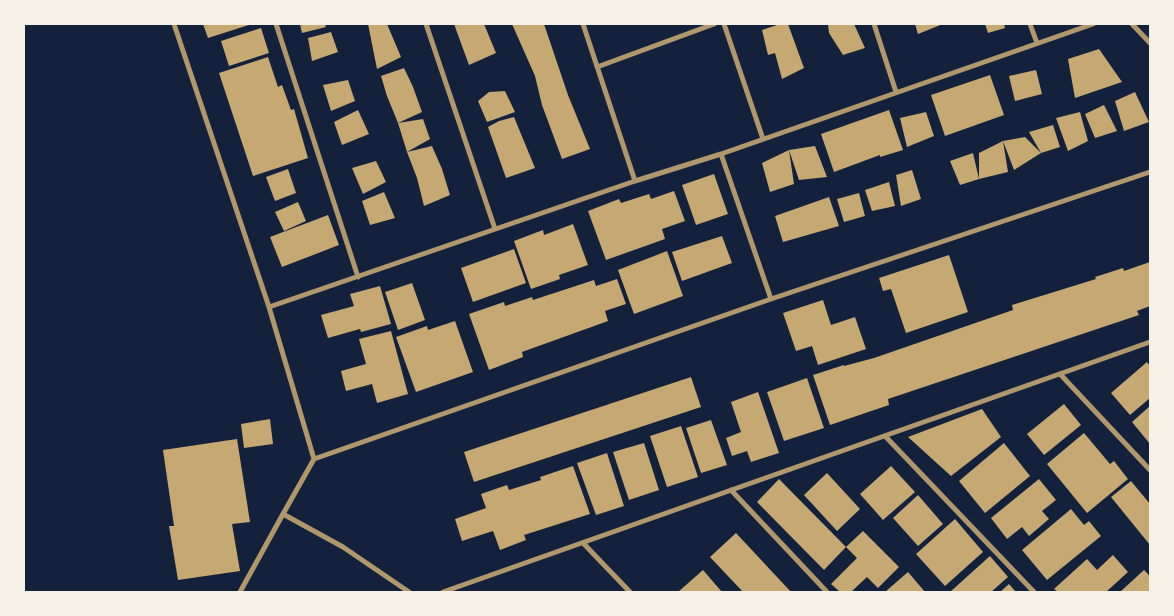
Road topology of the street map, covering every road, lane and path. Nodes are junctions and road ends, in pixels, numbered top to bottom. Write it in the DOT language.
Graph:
graph roads {
  1 [pos="174,24"];
  2 [pos="276,24"];
  3 [pos="426,24"];
  4 [pos="583,24"];
  5 [pos="714,24"];
  6 [pos="724,24"];
  7 [pos="874,24"];
  8 [pos="1030,24"];
  9 [pos="1093,24"];
  10 [pos="1132,24"];
  11 [pos="1037,43"];
  12 [pos="1150,43"];
  13 [pos="597,67"];
  14 [pos="896,92"];
  15 [pos="763,139"];
  16 [pos="721,154"];
  17 [pos="1150,172"];
  18 [pos="635,181"];
  19 [pos="495,229"];
  20 [pos="358,276"];
  21 [pos="771,299"];
  22 [pos="269,307"];
  23 [pos="1150,342"];
  24 [pos="1060,374"];
  25 [pos="885,436"];
  26 [pos="314,459"];
  27 [pos="1150,470"];
  28 [pos="731,490"];
  29 [pos="283,514"];
  30 [pos="583,543"];
  31 [pos="240,592"];
  32 [pos="408,592"];
  33 [pos="443,592"];
  34 [pos="630,592"];
  35 [pos="827,592"];
  36 [pos="1034,592"];
  1 -- 22 [label="street"];
  2 -- 20 [label="street"];
  3 -- 19 [label="street"];
  4 -- 13 [label="street"];
  5 -- 13 [label="street"];
  6 -- 15 [label="street"];
  7 -- 14 [label="street"];
  8 -- 11 [label="street"];
  9 -- 11 [label="street"];
  10 -- 12 [label="street"];
  11 -- 14 [label="street"];
  13 -- 18 [label="street"];
  14 -- 15 [label="street"];
  15 -- 16 [label="street"];
  16 -- 18 [label="street"];
  16 -- 21 [label="street"];
  17 -- 21 [label="street"];
  18 -- 19 [label="street"];
  19 -- 20 [label="street"];
  20 -- 22 [label="street"];
  21 -- 26 [label="street"];
  22 -- 26 [label="street"];
  23 -- 24 [label="street"];
  24 -- 25 [label="street"];
  24 -- 27 [label="street"];
  25 -- 28 [label="street"];
  25 -- 36 [label="street"];
  26 -- 29 [label="street"];
  28 -- 30 [label="street"];
  28 -- 35 [label="street"];
  29 -- 31 [label="street"];
  29 -- 32 [label="street"];
  30 -- 33 [label="street"];
  30 -- 34 [label="street"];
}
